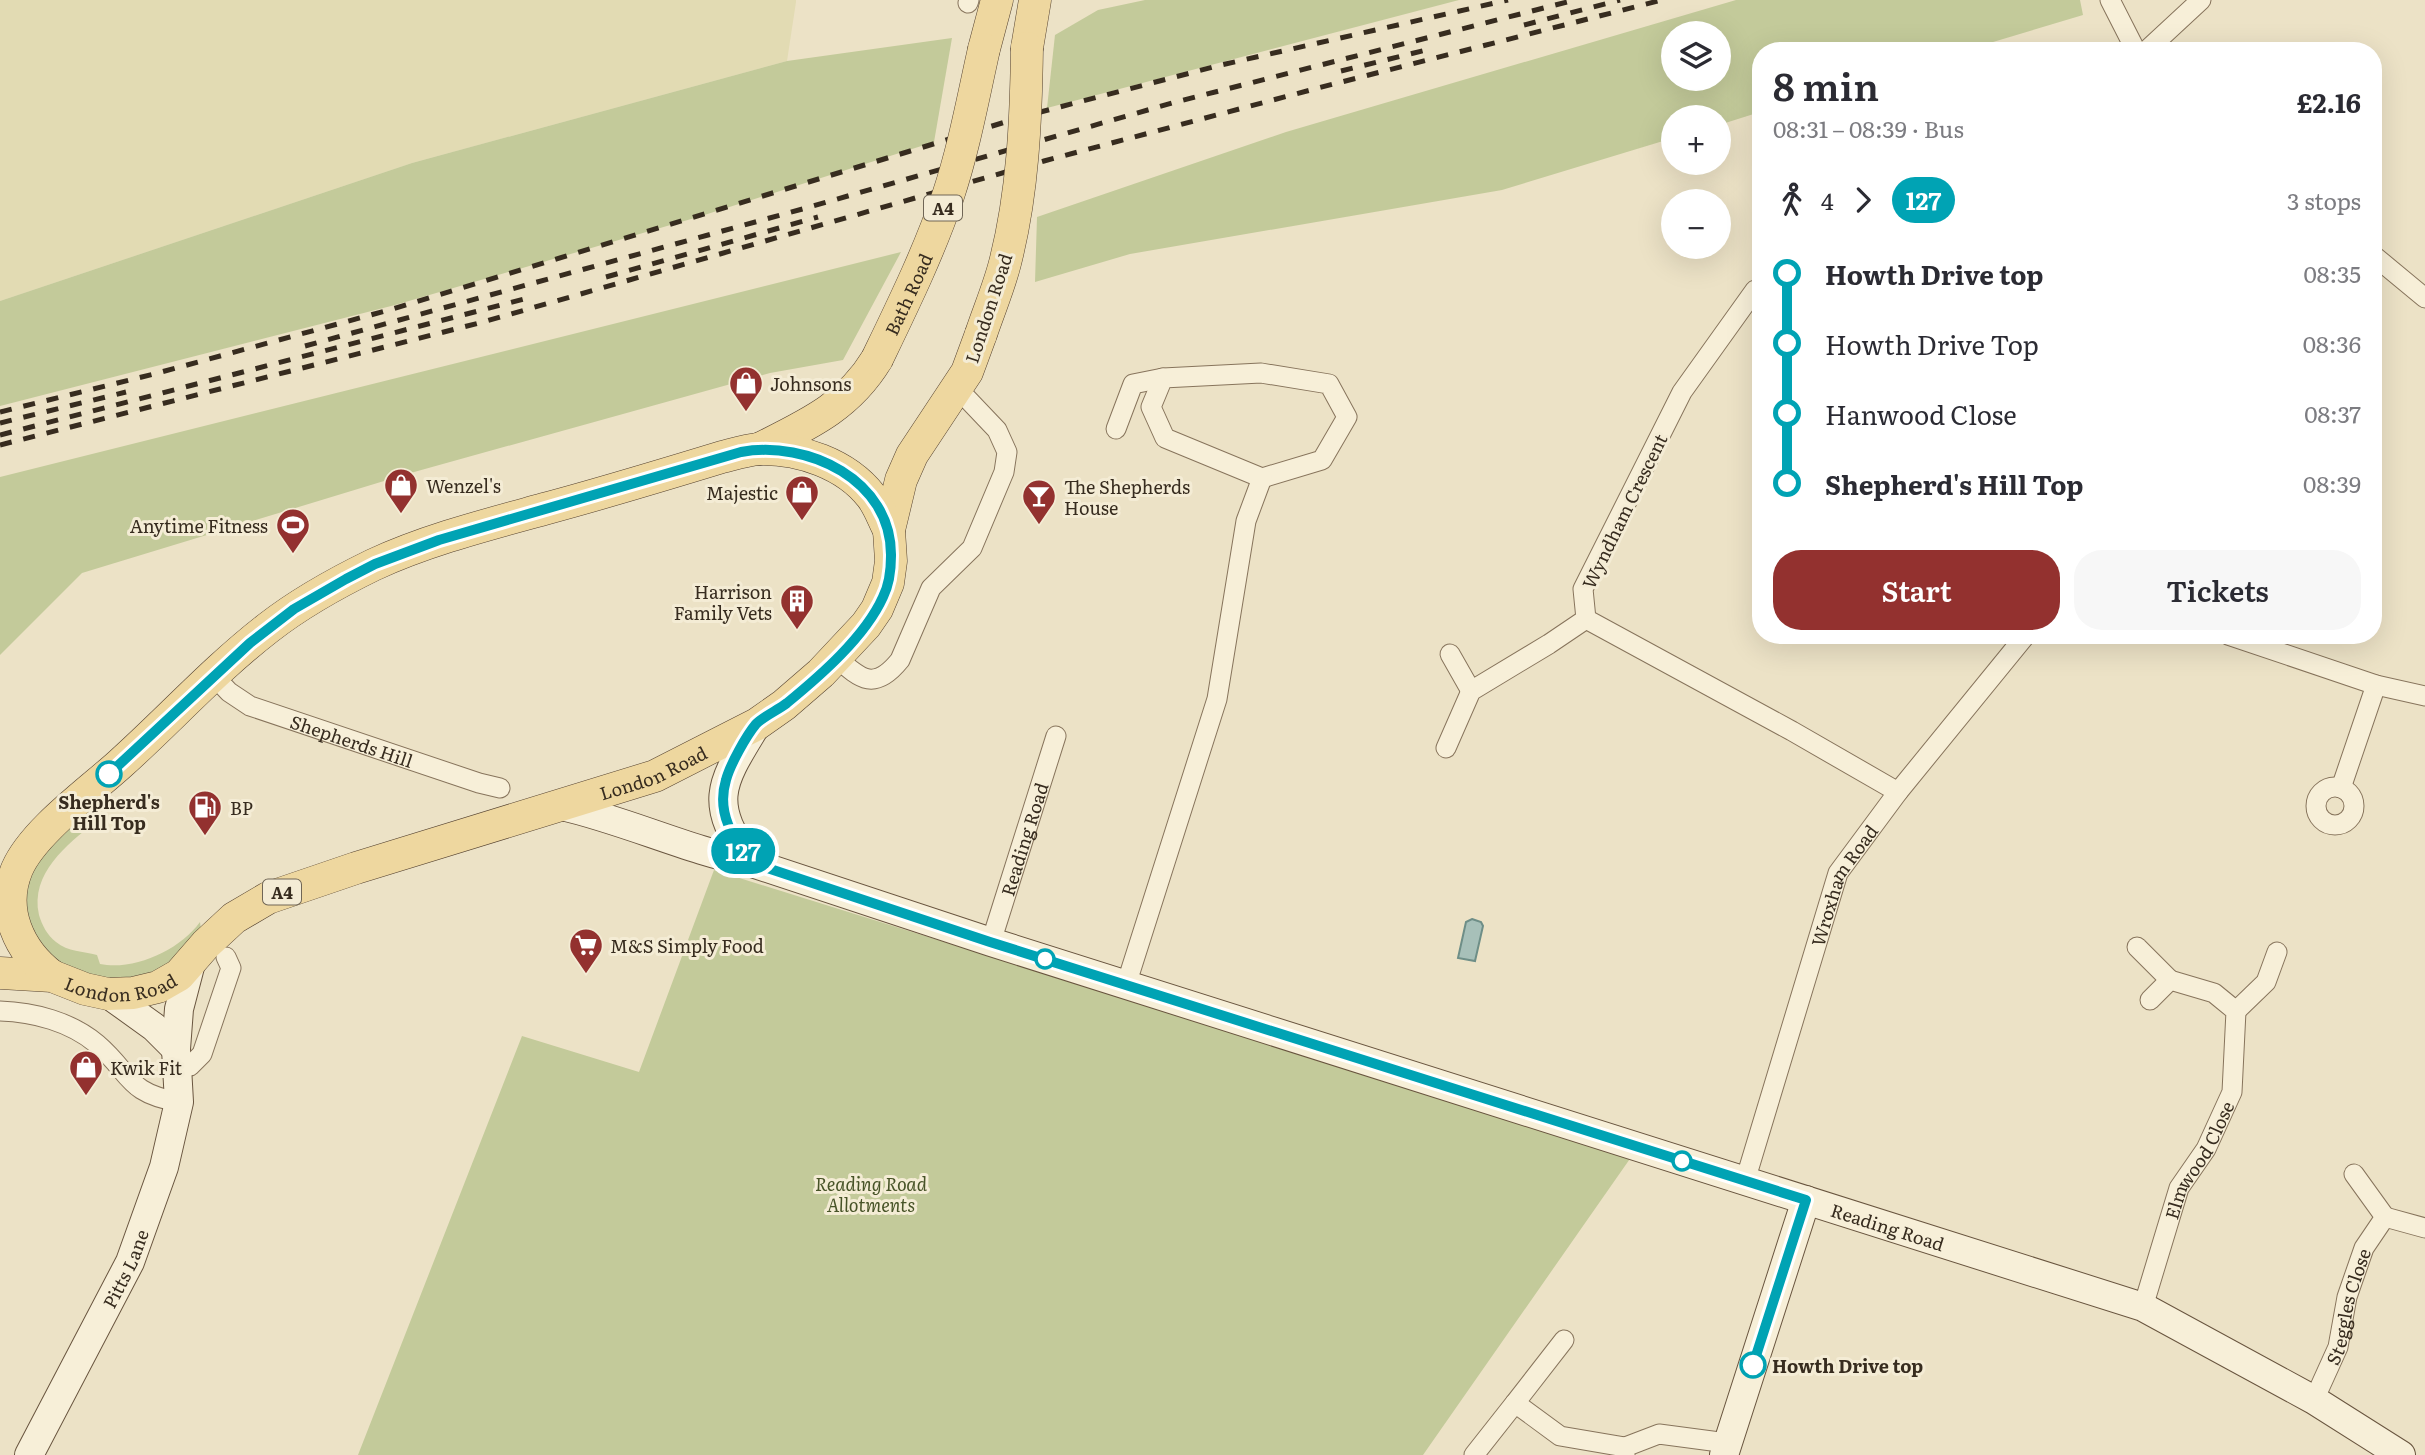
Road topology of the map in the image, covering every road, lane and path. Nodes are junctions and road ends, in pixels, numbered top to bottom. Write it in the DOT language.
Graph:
graph roads {
  1 [pos="1035,0"];
  2 [pos="2110,0"];
  3 [pos="2201,0"];
  4 [pos="978,1"];
  5 [pos="2131,42"];
  6 [pos="2156,42"];
  7 [pos="2382,262"];
  8 [pos="1752,294"];
  9 [pos="2425,298"];
  10 [pos="1163,378"];
  11 [pos="958,389"];
  12 [pos="1116,429"];
  13 [pos="758,449"];
  14 [pos="1262,478"];
  15 [pos="889,530"];
  16 [pos="1586,619"];
  17 [pos="2019,644"];
  18 [pos="2255,644"];
  19 [pos="1450,654"];
  20 [pos="837,657"];
  21 [pos="214,675"];
  22 [pos="2376,685"];
  23 [pos="1471,691"];
  24 [pos="2425,696"];
  25 [pos="757,724"];
  26 [pos="1056,736"];
  27 [pos="1446,748"];
  28 [pos="500,788"];
  29 [pos="2341,788"];
  30 [pos="1898,792"];
  31 [pos="562,806"];
  32 [pos="752,863"];
  33 [pos="3,890"];
  34 [pos="990,942"];
  35 [pos="2137,947"];
  36 [pos="2277,952"];
  37 [pos="226,957"];
  38 [pos="191,963"];
  39 [pos="0,973"];
  40 [pos="52,976"];
  41 [pos="2170,979"];
  42 [pos="1126,985"];
  43 [pos="108,994"];
  44 [pos="2150,1000"];
  45 [pos="0,1011"];
  46 [pos="2236,1011"];
  47 [pos="177,1058"];
  48 [pos="179,1102"];
  49 [pos="2354,1174"];
  50 [pos="1745,1181"];
  51 [pos="1806,1200"];
  52 [pos="2385,1217"];
  53 [pos="2425,1228"];
  54 [pos="2143,1307"];
  55 [pos="1564,1340"];
  56 [pos="2314,1401"];
  57 [pos="1515,1403"];
  58 [pos="1726,1449"];
  59 [pos="1625,1451"];
  60 [pos="29,1455"];
  61 [pos="1475,1455"];
  62 [pos="2401,1455"];
  1 -- 11 [label="main road, London Road / A4, bridge"];
  2 -- 5 [label="street"];
  3 -- 6 [label="street"];
  4 -- 13 [label="main road, Bath Road / A4, bridge"];
  7 -- 9 [label="street"];
  8 -- 16 [label="street, Wyndham Crescent"];
  10 -- 12 [label="street"];
  10 -- 14 [label="street"];
  10 -- 14 [label="street"];
  11 -- 15 [label="main road, London Road / A4"];
  11 -- 20 [label="street"];
  13 -- 15 [label="main road, A4"];
  13 -- 21 [label="main road, A4"];
  14 -- 42 [label="street"];
  15 -- 20 [label="main road, London Road / A4"];
  16 -- 23 [label="street"];
  16 -- 30 [label="street"];
  17 -- 30 [label="street, Wroxham Road"];
  18 -- 22 [label="street"];
  19 -- 23 [label="street"];
  20 -- 25 [label="main road, London Road / A4"];
  21 -- 28 [label="street, Shepherds Hill"];
  21 -- 33 [label="main road, A4"];
  22 -- 24 [label="street"];
  22 -- 29 [label="street"];
  23 -- 27 [label="street"];
  25 -- 31 [label="main road, London Road / A4"];
  25 -- 32 [label="street"];
  26 -- 34 [label="street, Reading Road"];
  30 -- 50 [label="street, Wroxham Road"];
  31 -- 32 [label="street, Reading Road"];
  31 -- 38 [label="main road, London Road / A4"];
  32 -- 34 [label="street, Reading Road"];
  33 -- 40 [label="main road, A4"];
  34 -- 42 [label="street, Reading Road"];
  35 -- 41 [label="street"];
  36 -- 46 [label="street"];
  37 -- 47 [label="street"];
  38 -- 43 [label="main road, London Road / A4"];
  38 -- 47 [label="street, Pitts Lane"];
  39 -- 40 [label="main road, London Road / A4"];
  40 -- 43 [label="main road, London Road / A4"];
  41 -- 44 [label="street"];
  41 -- 46 [label="street"];
  42 -- 50 [label="street, Reading Road"];
  43 -- 47 [label="street"];
  45 -- 48 [label="street"];
  46 -- 54 [label="street, Elmwood Close"];
  47 -- 48 [label="street, Pitts Lane"];
  48 -- 60 [label="street, Pitts Lane"];
  49 -- 52 [label="street"];
  50 -- 51 [label="street, Reading Road"];
  51 -- 54 [label="street, Reading Road"];
  51 -- 58 [label="street"];
  52 -- 53 [label="street"];
  52 -- 56 [label="street, Steggles Close"];
  54 -- 56 [label="street, Reading Road"];
  55 -- 57 [label="street"];
  56 -- 62 [label="street, Reading Road"];
  57 -- 59 [label="street"];
  57 -- 61 [label="street"];
  58 -- 59 [label="street"];
}
